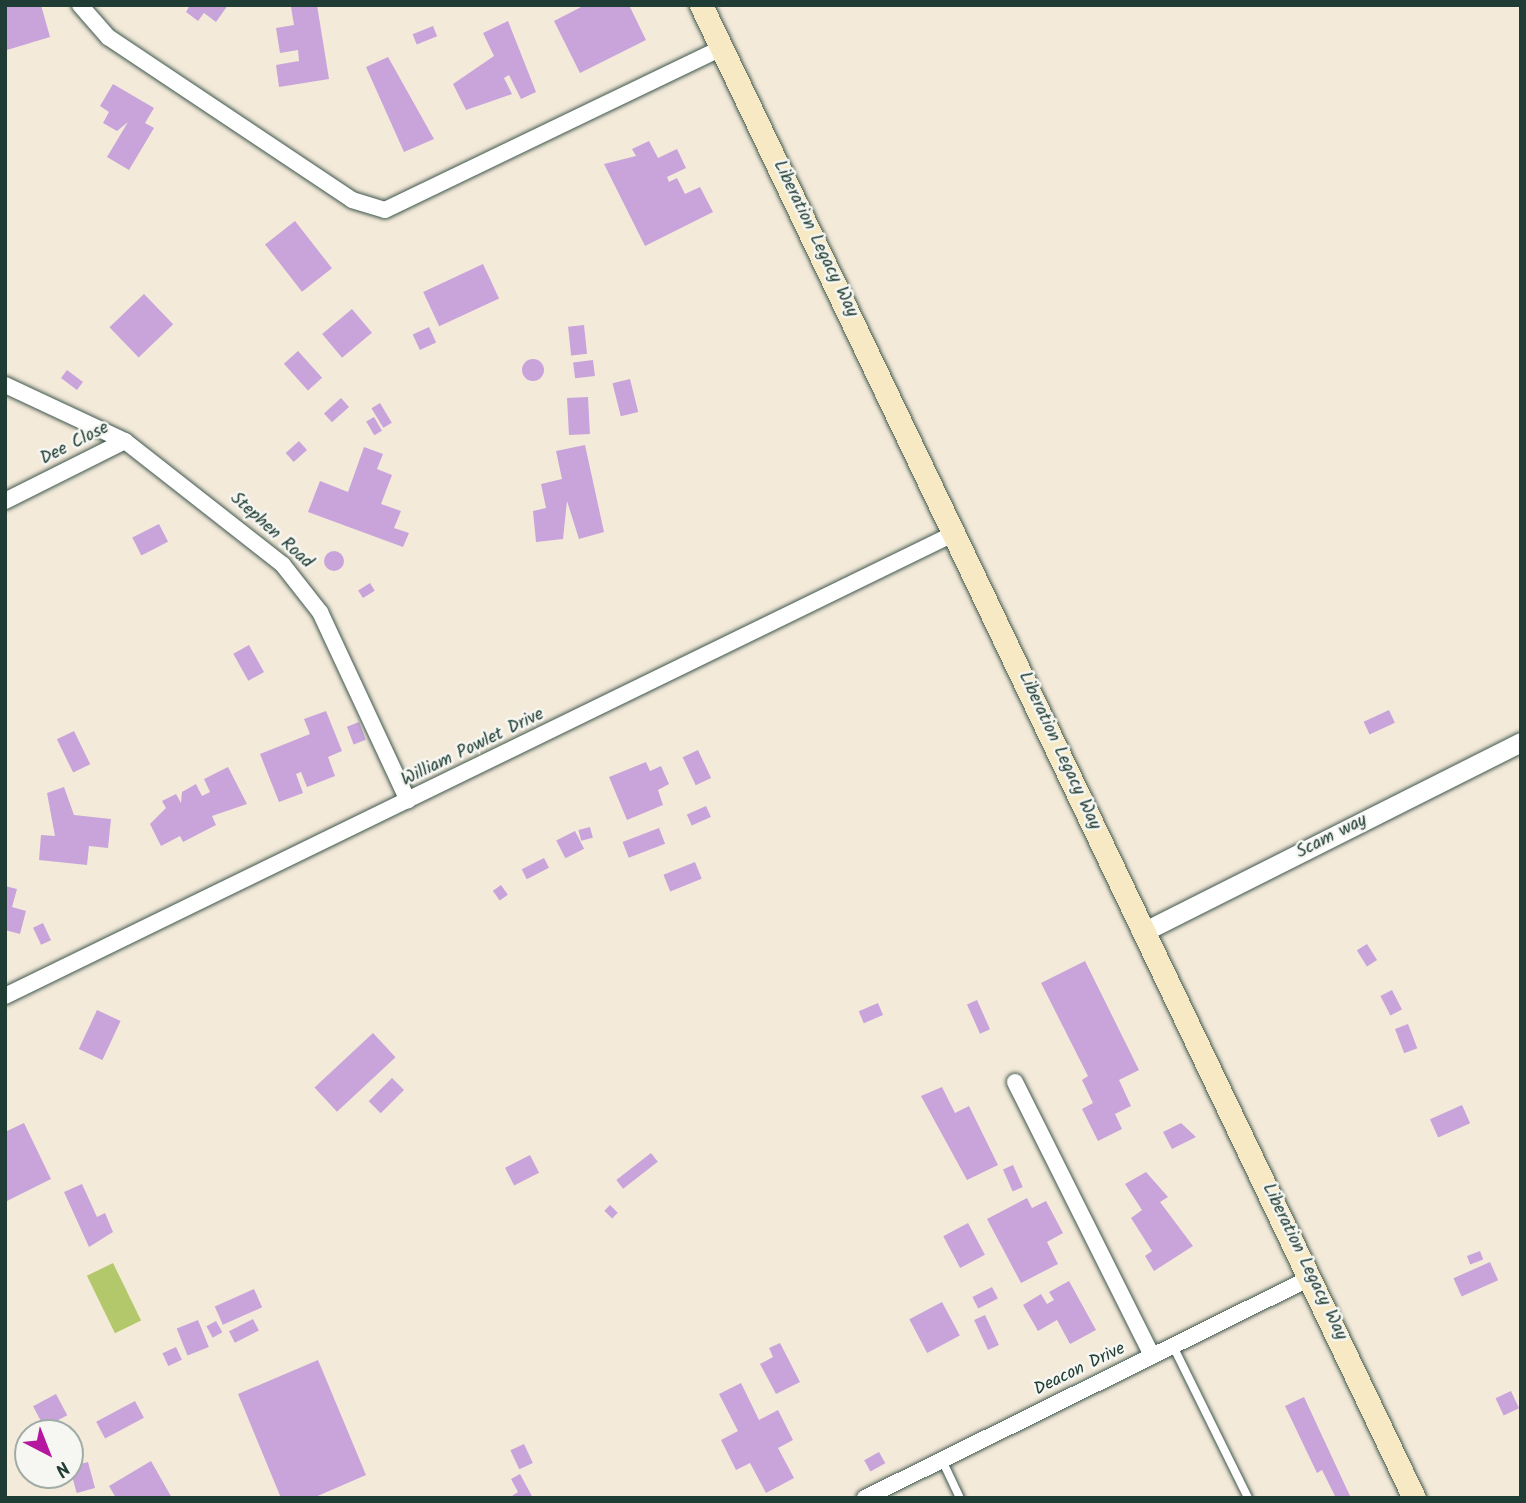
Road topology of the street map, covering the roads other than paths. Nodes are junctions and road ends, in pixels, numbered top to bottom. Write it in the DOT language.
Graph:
graph roads {
  1 [pos="80,5"];
  2 [pos="701,5"];
  3 [pos="722,48"];
  4 [pos="5,385"];
  5 [pos="125,440"];
  6 [pos="5,501"];
  7 [pos="957,532"];
  8 [pos="1521,742"];
  9 [pos="408,802"];
  10 [pos="1143,932"];
  11 [pos="5,996"];
  12 [pos="1015,1082"];
  13 [pos="1312,1278"];
  14 [pos="1173,1346"];
  15 [pos="1152,1356"];
  16 [pos="942,1460"];
  17 [pos="865,1498"];
  18 [pos="960,1498"];
  19 [pos="1248,1498"];
  20 [pos="1414,1498"];
  1 -- 3 [label="street"];
  2 -- 3 [label="main road, Liberation Legacy Way"];
  3 -- 7 [label="main road, Liberation Legacy Way"];
  4 -- 5 [label="street, Stephen Road"];
  5 -- 6 [label="street, Dee Close"];
  5 -- 9 [label="street, Stephen Road"];
  7 -- 9 [label="street, William Powlet Drive"];
  7 -- 10 [label="main road, Liberation Legacy Way"];
  8 -- 10 [label="street, Scam way"];
  9 -- 11 [label="street, William Powlet Drive"];
  10 -- 13 [label="main road, Liberation Legacy Way"];
  12 -- 15 [label="street"];
  13 -- 14 [label="street, Deacon Drive"];
  13 -- 20 [label="main road, Liberation Legacy Way"];
  14 -- 15 [label="street, Deacon Drive"];
  14 -- 19 [label="lane"];
  15 -- 16 [label="street, Deacon Drive"];
  16 -- 17 [label="street, Deacon Drive"];
  16 -- 18 [label="lane"];
}
